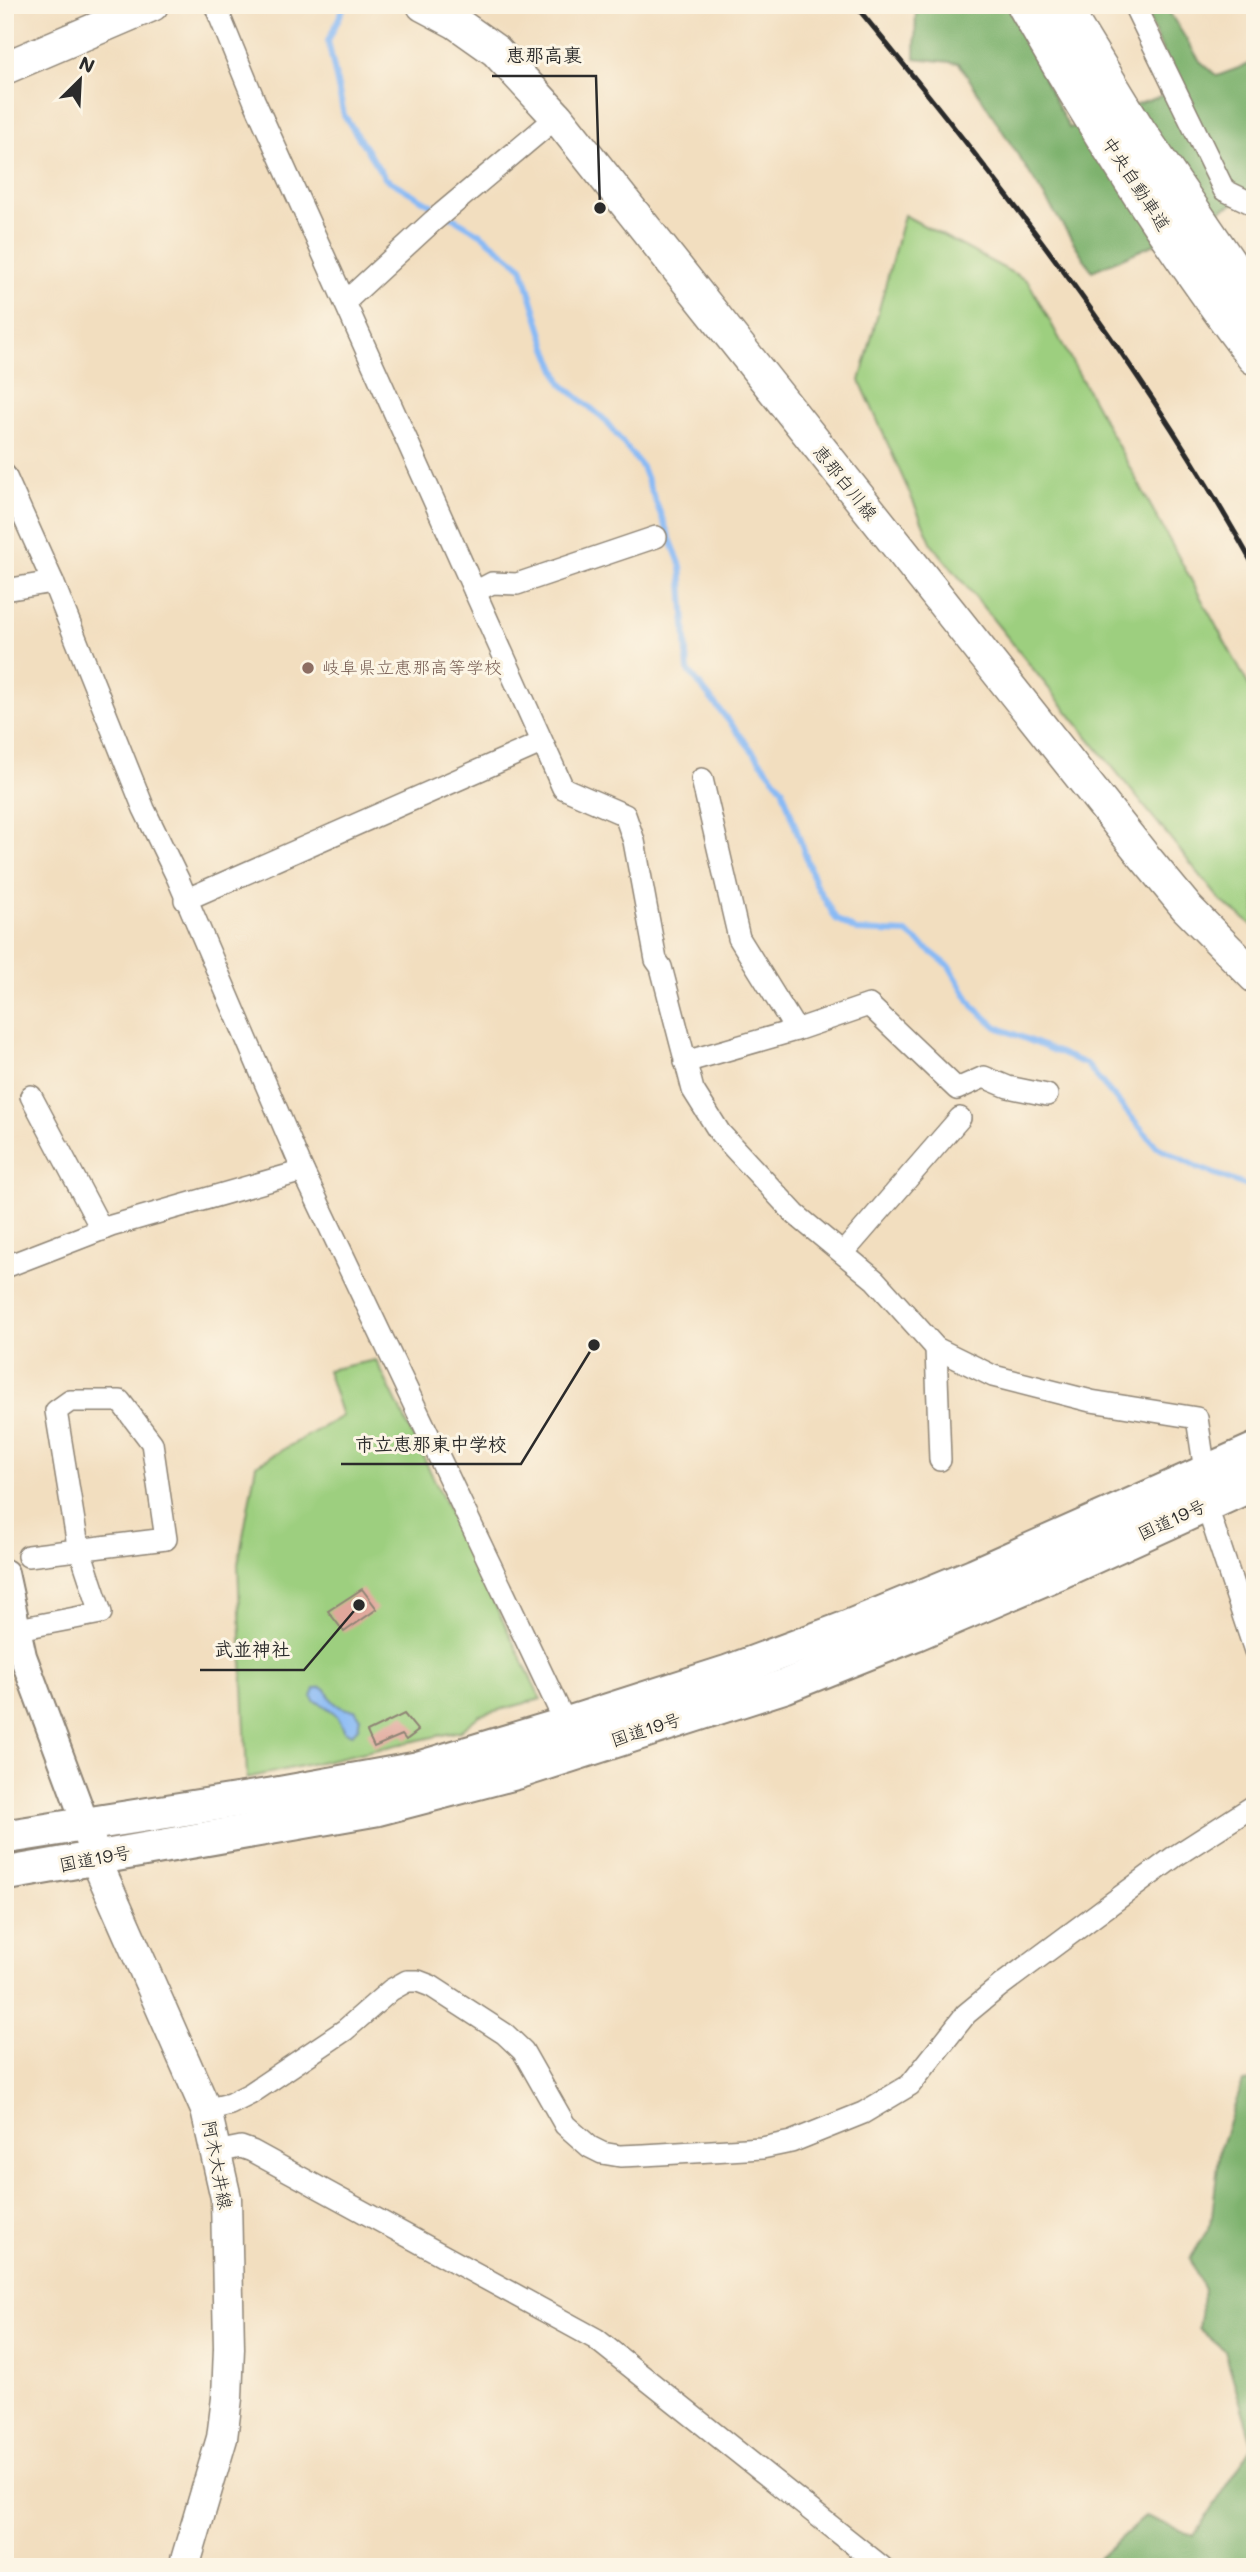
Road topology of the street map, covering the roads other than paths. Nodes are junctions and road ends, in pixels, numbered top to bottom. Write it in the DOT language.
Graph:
graph roads {
  1 [pos="152,5"];
  2 [pos="215,5"];
  3 [pos="422,5"];
  4 [pos="1026,5"];
  5 [pos="1060,5"];
  6 [pos="1134,5"];
  7 [pos="5,68"];
  8 [pos="556,117"];
  9 [pos="1255,205"];
  10 [pos="345,302"];
  11 [pos="1254,303"];
  12 [pos="1255,356"];
  13 [pos="5,475"];
  14 [pos="656,537"];
  15 [pos="53,582"];
  16 [pos="5,590"];
  17 [pos="475,592"];
  18 [pos="541,743"];
  19 [pos="702,779"];
  20 [pos="185,900"];
  21 [pos="1255,977"];
  22 [pos="796,1030"];
  23 [pos="685,1062"];
  24 [pos="1047,1095"];
  25 [pos="32,1096"];
  26 [pos="960,1118"];
  27 [pos="303,1171"];
  28 [pos="102,1230"];
  29 [pos="843,1253"];
  30 [pos="5,1267"];
  31 [pos="936,1348"];
  32 [pos="1255,1450"];
  33 [pos="940,1460"];
  34 [pos="1207,1470"];
  35 [pos="1255,1483"];
  36 [pos="1206,1504"];
  37 [pos="80,1549"];
  38 [pos="28,1556"];
  39 [pos="5,1573"];
  40 [pos="18,1629"];
  41 [pos="1255,1651"];
  42 [pos="566,1724"];
  43 [pos="1255,1805"];
  44 [pos="86,1825"];
  45 [pos="5,1837"];
  46 [pos="95,1858"];
  47 [pos="5,1874"];
  48 [pos="206,2110"];
  49 [pos="215,2152"];
  50 [pos="184,2567"];
  51 [pos="882,2567"];
  1 -- 7 [label="main road"];
  2 -- 10 [label="street"];
  3 -- 8 [label="main road, 恵那白川線"];
  4 -- 12 [label="highway, 中央自動車道"];
  5 -- 11 [label="highway, 中央自動車道"];
  6 -- 9 [label="street"];
  8 -- 10 [label="street"];
  8 -- 21 [label="main road, 恵那白川線"];
  10 -- 17 [label="street"];
  13 -- 15 [label="street"];
  14 -- 17 [label="street"];
  15 -- 16 [label="street"];
  15 -- 20 [label="street"];
  17 -- 18 [label="street"];
  18 -- 20 [label="street"];
  18 -- 23 [label="street"];
  19 -- 22 [label="street"];
  20 -- 27 [label="street"];
  22 -- 23 [label="street"];
  22 -- 24 [label="street"];
  23 -- 29 [label="street"];
  25 -- 28 [label="street"];
  26 -- 29 [label="street"];
  27 -- 28 [label="street"];
  27 -- 42 [label="street"];
  28 -- 30 [label="street"];
  29 -- 31 [label="street"];
  31 -- 33 [label="street"];
  31 -- 34 [label="street"];
  32 -- 34 [label="highway, 国道19号"];
  34 -- 42 [label="highway, 国道19号"];
  35 -- 36 [label="highway, 国道19号"];
  36 -- 41 [label="street"];
  36 -- 46 [label="highway, 国道19号"];
  37 -- 37 [label="street"];
  37 -- 38 [label="street"];
  37 -- 40 [label="street"];
  39 -- 40 [label="street"];
  40 -- 44 [label="street"];
  42 -- 44 [label="highway, 国道19号"];
  43 -- 48 [label="street"];
  44 -- 45 [label="highway, 国道19号"];
  44 -- 46 [label="main road, 阿木大井線"];
  46 -- 47 [label="highway, 国道19号"];
  46 -- 48 [label="main road, 阿木大井線"];
  48 -- 49 [label="main road, 阿木大井線"];
  49 -- 50 [label="main road, 阿木大井線"];
  49 -- 51 [label="street"];
}
